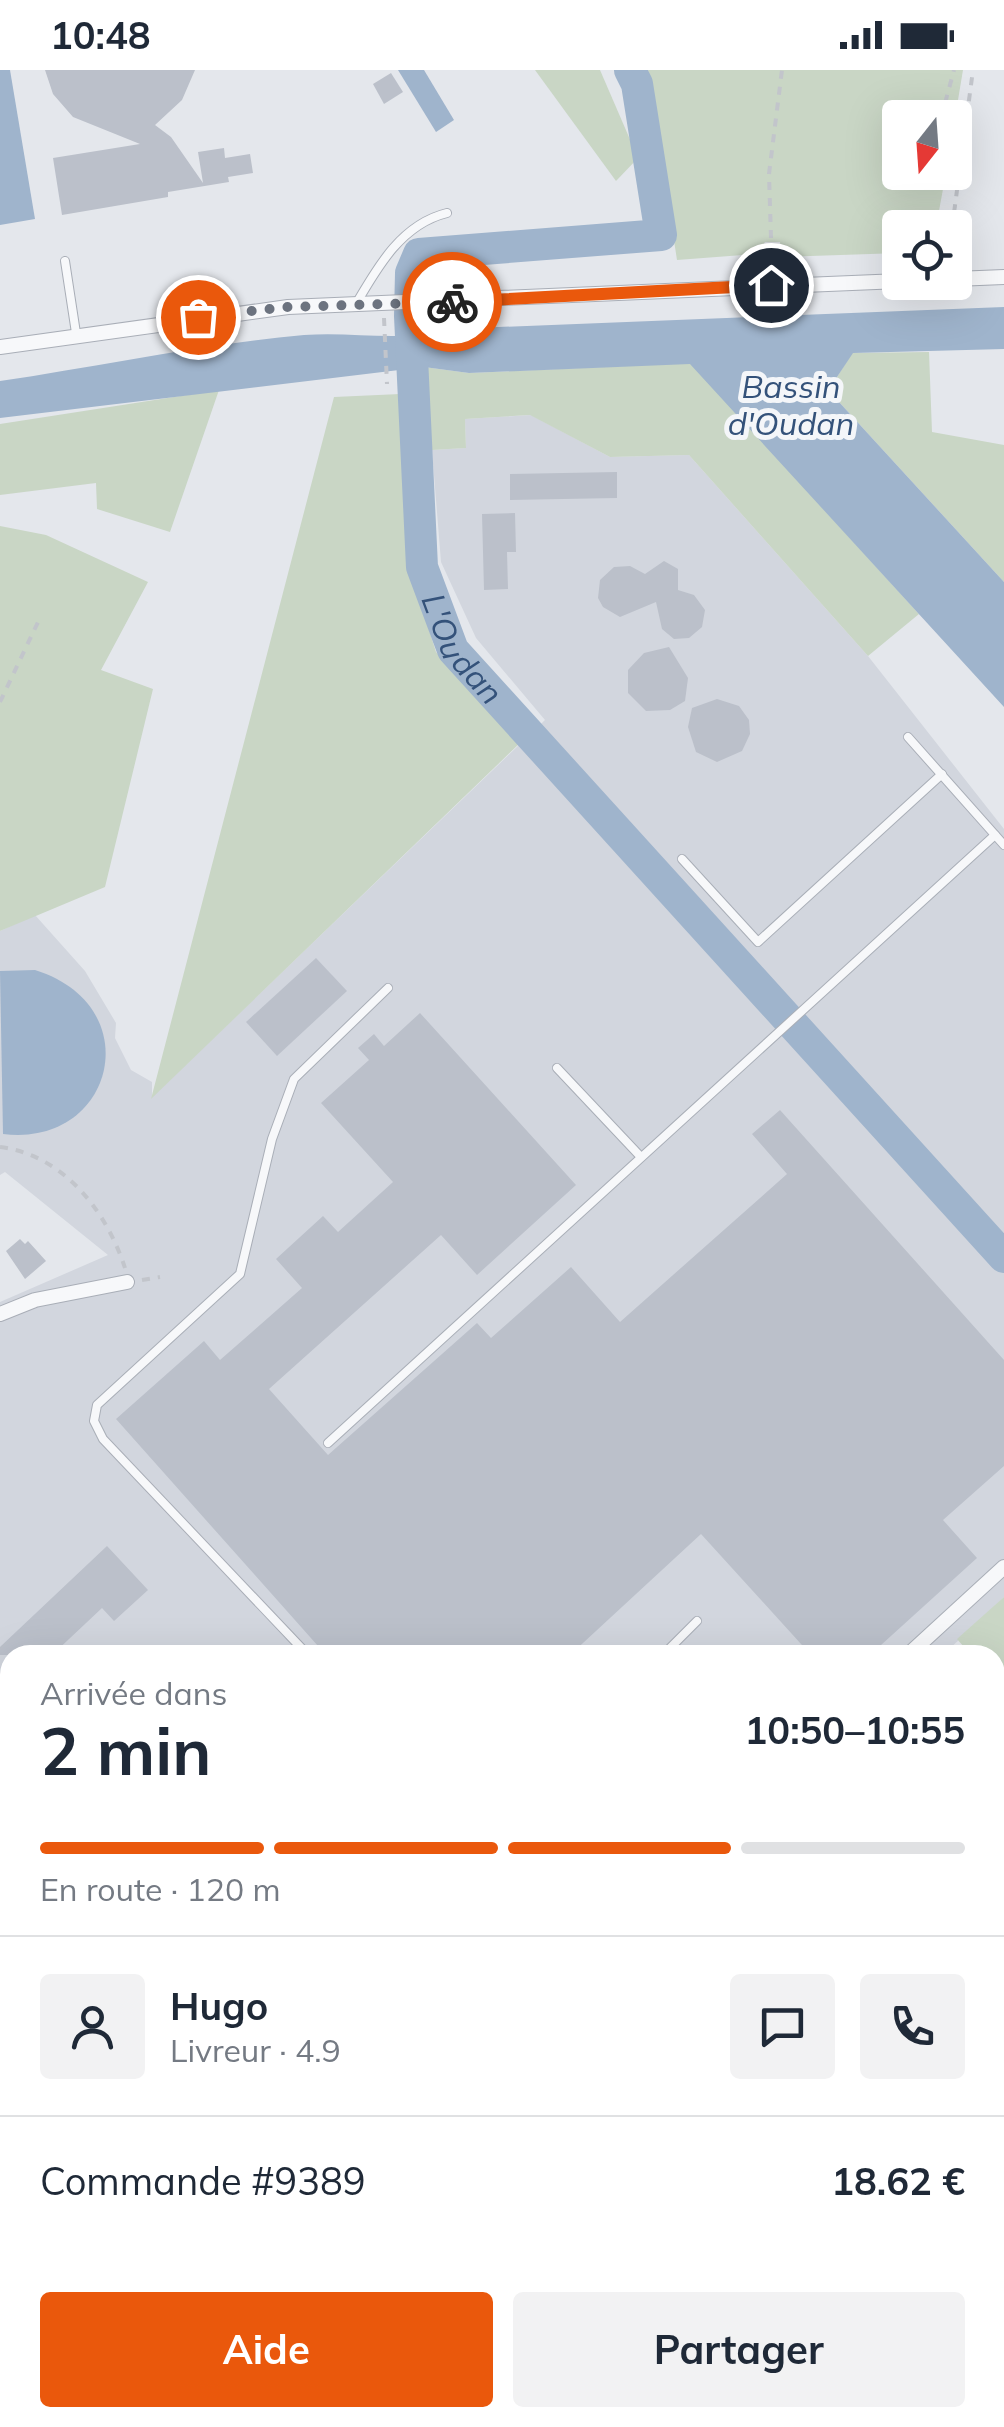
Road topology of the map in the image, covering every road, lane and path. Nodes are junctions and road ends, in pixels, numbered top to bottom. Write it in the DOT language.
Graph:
graph roads {
  1 [pos="782,70"];
  2 [pos="954,70"];
  3 [pos="973,70"];
  4 [pos="946,100"];
  5 [pos="954,210"];
  6 [pos="447,213"];
  7 [pos="65,261"];
  8 [pos="1004,277"];
  9 [pos="972,278"];
  10 [pos="882,282"];
  11 [pos="771,285"];
  12 [pos="356,304"];
  13 [pos="384,318"];
  14 [pos="76,334"];
  15 [pos="0,347"];
  16 [pos="388,384"];
  17 [pos="38,620"];
  18 [pos="0,702"];
  19 [pos="908,737"];
  20 [pos="942,774"];
  21 [pos="995,835"];
  22 [pos="1004,845"];
  23 [pos="682,859"];
  24 [pos="388,988"];
  25 [pos="557,1068"];
  26 [pos="0,1147"];
  27 [pos="640,1156"];
  28 [pos="125,1265"];
  29 [pos="127,1282"];
  30 [pos="0,1314"];
  31 [pos="328,1442"];
  32 [pos="1004,1566"];
  33 [pos="697,1621"];
  34 [pos="924,1640"];
  35 [pos="299,1645"];
  36 [pos="673,1645"];
  37 [pos="919,1645"];
  38 [pos="928,1645"];
  1 -- 11 [label="path"];
  2 -- 4 [label="path"];
  3 -- 5 [label="path"];
  6 -- 12 [label="lane"];
  7 -- 14 [label="lane"];
  8 -- 9 [label="street"];
  10 -- 11 [label="street"];
  11 -- 12 [label="street"];
  12 -- 14 [label="street"];
  13 -- 16 [label="path"];
  14 -- 15 [label="street"];
  17 -- 18 [label="path"];
  19 -- 20 [label="lane"];
  20 -- 21 [label="lane"];
  20 -- 23 [label="lane"];
  21 -- 22 [label="lane"];
  21 -- 27 [label="lane"];
  24 -- 35 [label="lane"];
  25 -- 27 [label="lane"];
  26 -- 28 [label="path"];
  27 -- 31 [label="lane"];
  29 -- 30 [label="street"];
  32 -- 34 [label="street"];
  33 -- 36 [label="lane"];
  34 -- 37 [label="street"];
  34 -- 38 [label="street"];
}
